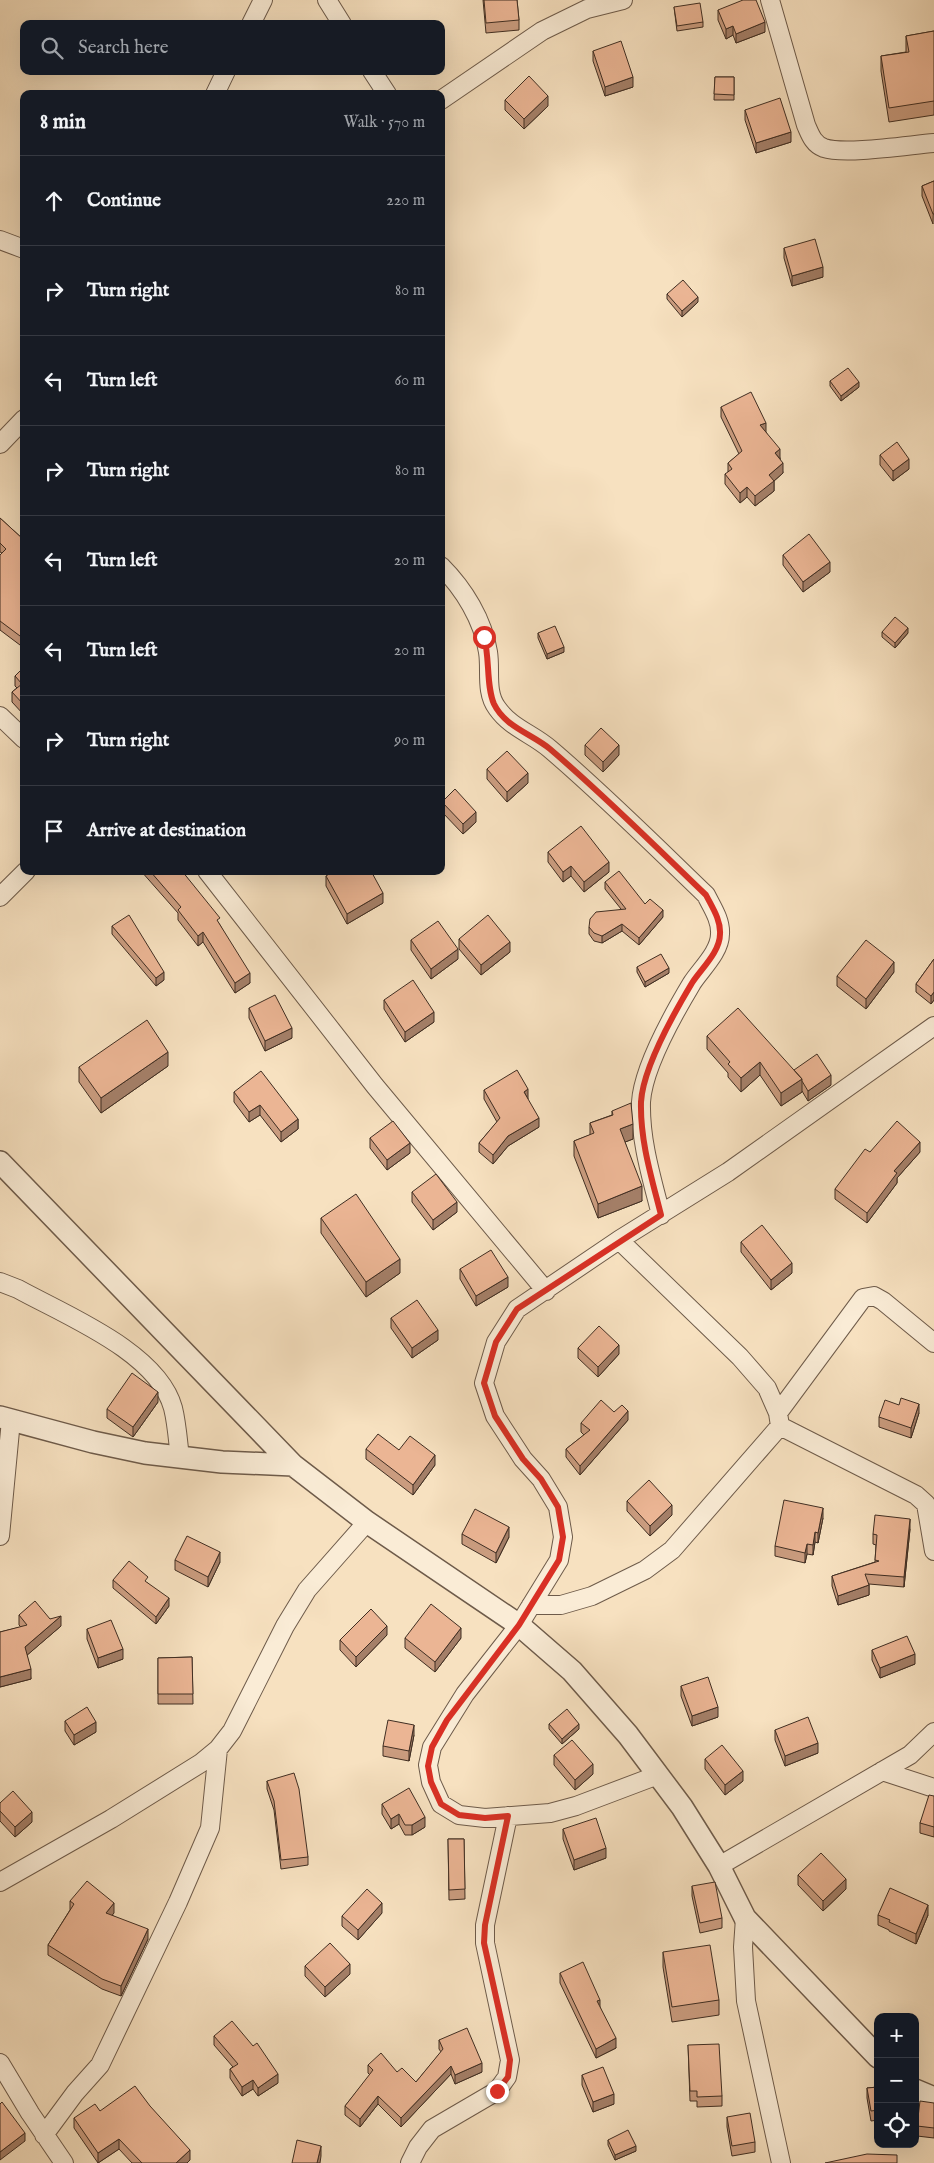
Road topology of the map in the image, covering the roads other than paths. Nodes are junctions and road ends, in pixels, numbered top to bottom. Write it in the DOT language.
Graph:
graph roads {
  1 [pos="263,0"];
  2 [pos="327,0"];
  3 [pos="622,0"];
  4 [pos="770,0"];
  5 [pos="253,20"];
  6 [pos="340,20"];
  7 [pos="224,75"];
  8 [pos="375,75"];
  9 [pos="217,90"];
  10 [pos="384,90"];
  11 [pos="445,97"];
  12 [pos="934,144"];
  13 [pos="0,240"];
  14 [pos="20,248"];
  15 [pos="20,423"];
  16 [pos="0,444"];
  17 [pos="445,570"];
  18 [pos="0,716"];
  19 [pos="20,735"];
  20 [pos="22,875"];
  21 [pos="210,875"];
  22 [pos="0,897"];
  23 [pos="934,1026"];
  24 [pos="0,1162"];
  25 [pos="661,1215"];
  26 [pos="619,1240"];
  27 [pos="0,1282"];
  28 [pos="546,1290"];
  29 [pos="934,1343"];
  30 [pos="6,1418"];
  31 [pos="779,1420"];
  32 [pos="180,1458"];
  33 [pos="293,1464"];
  34 [pos="930,1504"];
  35 [pos="367,1522"];
  36 [pos="0,1536"];
  37 [pos="934,1551"];
  38 [pos="531,1605"];
  39 [pos="519,1625"];
  40 [pos="934,1732"];
  41 [pos="218,1749"];
  42 [pos="882,1771"];
  43 [pos="658,1775"];
  44 [pos="934,1788"];
  45 [pos="508,1816"];
  46 [pos="719,1866"];
  47 [pos="0,1882"];
  48 [pos="745,1918"];
  49 [pos="874,2053"];
  50 [pos="0,2063"];
  51 [pos="919,2092"];
  52 [pos="934,2098"];
  53 [pos="44,2135"];
  54 [pos="64,2163"];
  55 [pos="410,2163"];
  56 [pos="781,2163"];
  1 -- 5 [label="street"];
  2 -- 6 [label="street"];
  3 -- 11 [label="street"];
  4 -- 12 [label="street"];
  7 -- 9 [label="street"];
  8 -- 10 [label="street"];
  13 -- 14 [label="street"];
  15 -- 16 [label="street"];
  17 -- 25 [label="street"];
  18 -- 19 [label="street"];
  20 -- 22 [label="street"];
  21 -- 28 [label="street"];
  23 -- 25 [label="street"];
  24 -- 33 [label="street"];
  25 -- 26 [label="street"];
  26 -- 28 [label="street"];
  26 -- 31 [label="street"];
  27 -- 32 [label="street"];
  28 -- 38 [label="street"];
  29 -- 31 [label="street"];
  30 -- 32 [label="street"];
  30 -- 36 [label="street"];
  31 -- 34 [label="street"];
  31 -- 38 [label="street"];
  32 -- 33 [label="street"];
  33 -- 35 [label="street"];
  34 -- 37 [label="street"];
  35 -- 39 [label="street"];
  35 -- 41 [label="street"];
  38 -- 39 [label="street"];
  39 -- 43 [label="street"];
  39 -- 45 [label="street"];
  40 -- 42 [label="street"];
  41 -- 47 [label="street"];
  41 -- 53 [label="street"];
  42 -- 44 [label="street"];
  42 -- 46 [label="street"];
  43 -- 45 [label="street"];
  43 -- 46 [label="street"];
  45 -- 55 [label="street"];
  46 -- 48 [label="street"];
  48 -- 49 [label="street"];
  48 -- 56 [label="street"];
  50 -- 53 [label="street"];
  51 -- 52 [label="street"];
  53 -- 54 [label="street"];
}
